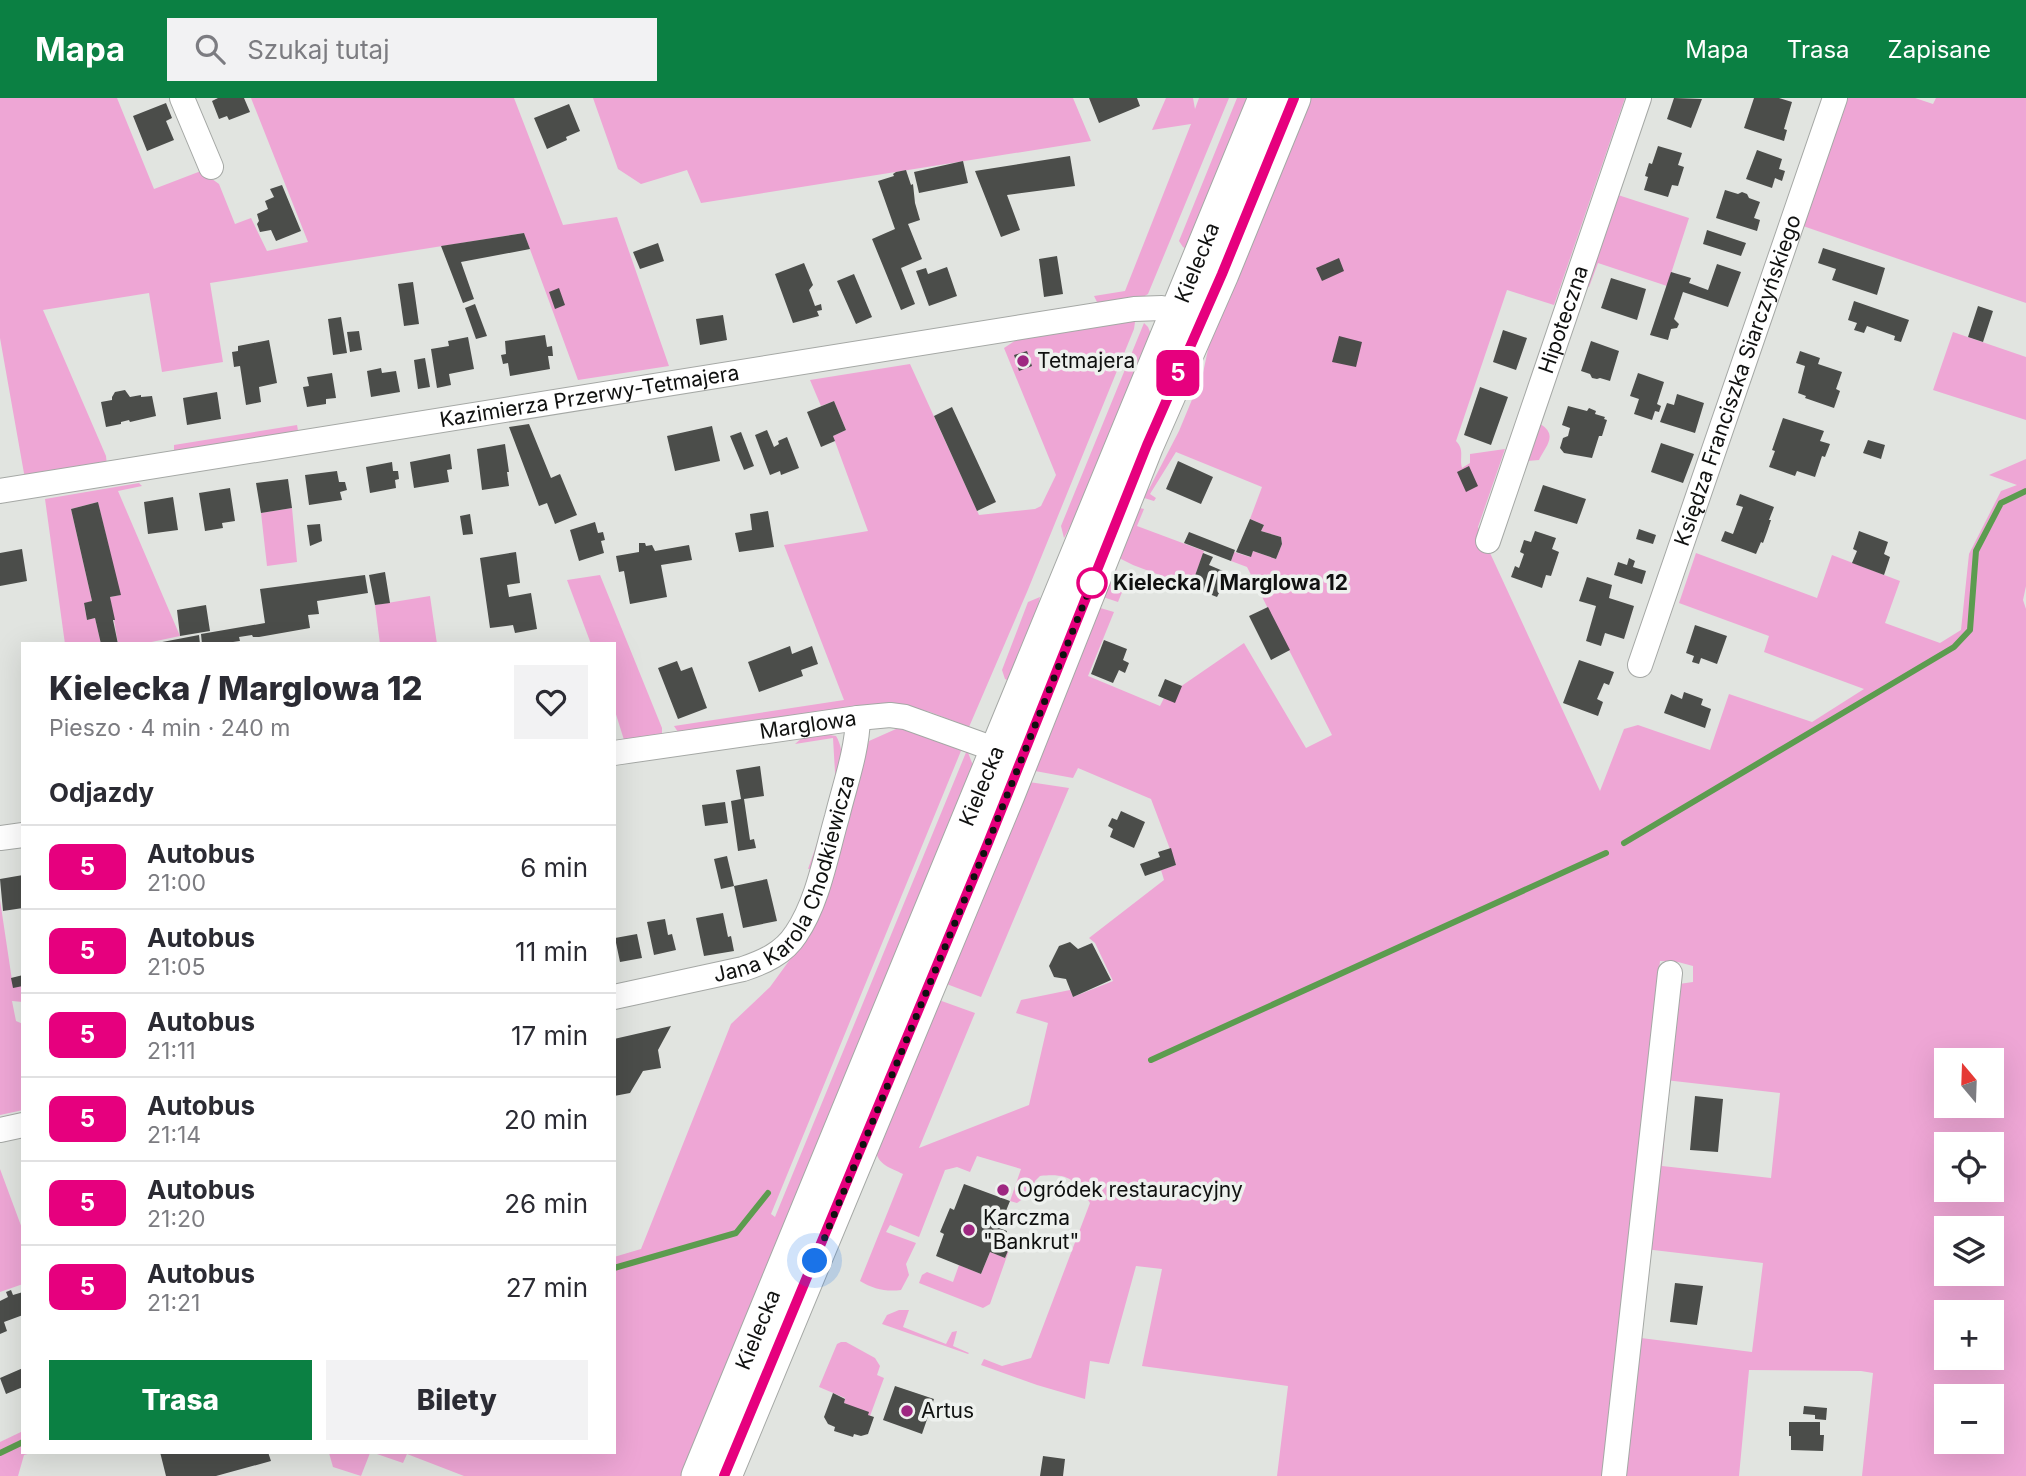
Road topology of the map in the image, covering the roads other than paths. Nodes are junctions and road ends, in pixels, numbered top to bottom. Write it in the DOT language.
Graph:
graph roads {
  1 [pos="181,98"];
  2 [pos="1265,98"];
  3 [pos="1294,98"];
  4 [pos="1639,98"];
  5 [pos="1835,98"];
  6 [pos="211,167"];
  7 [pos="1193,309"];
  8 [pos="0,491"];
  9 [pos="1488,541"];
  10 [pos="1640,664"];
  11 [pos="858,718"];
  12 [pos="1012,748"];
  13 [pos="616,753"];
  14 [pos="21,835"];
  15 [pos="0,838"];
  16 [pos="1670,973"];
  17 [pos="616,997"];
  18 [pos="21,1125"];
  19 [pos="0,1130"];
  20 [pos="698,1476"];
  21 [pos="724,1476"];
  22 [pos="1614,1476"];
  1 -- 6 [label="street"];
  2 -- 7 [label="main road, Kielecka"];
  3 -- 7 [label="main road, Kielecka"];
  4 -- 9 [label="street, Hipoteczna"];
  5 -- 10 [label="street, Księdza Franciszka Siarczyńskiego"];
  7 -- 8 [label="street, Kazimierza Przerwy-Tetmajera"];
  7 -- 12 [label="main road, Kielecka"];
  7 -- 12 [label="main road, Kielecka"];
  11 -- 12 [label="street, Marglowa"];
  11 -- 13 [label="street, Marglowa"];
  11 -- 17 [label="street, Jana Karola Chodkiewicza"];
  12 -- 20 [label="main road, Kielecka"];
  12 -- 21 [label="main road, Kielecka"];
  14 -- 15 [label="street"];
  16 -- 22 [label="street"];
  18 -- 19 [label="street"];
}
